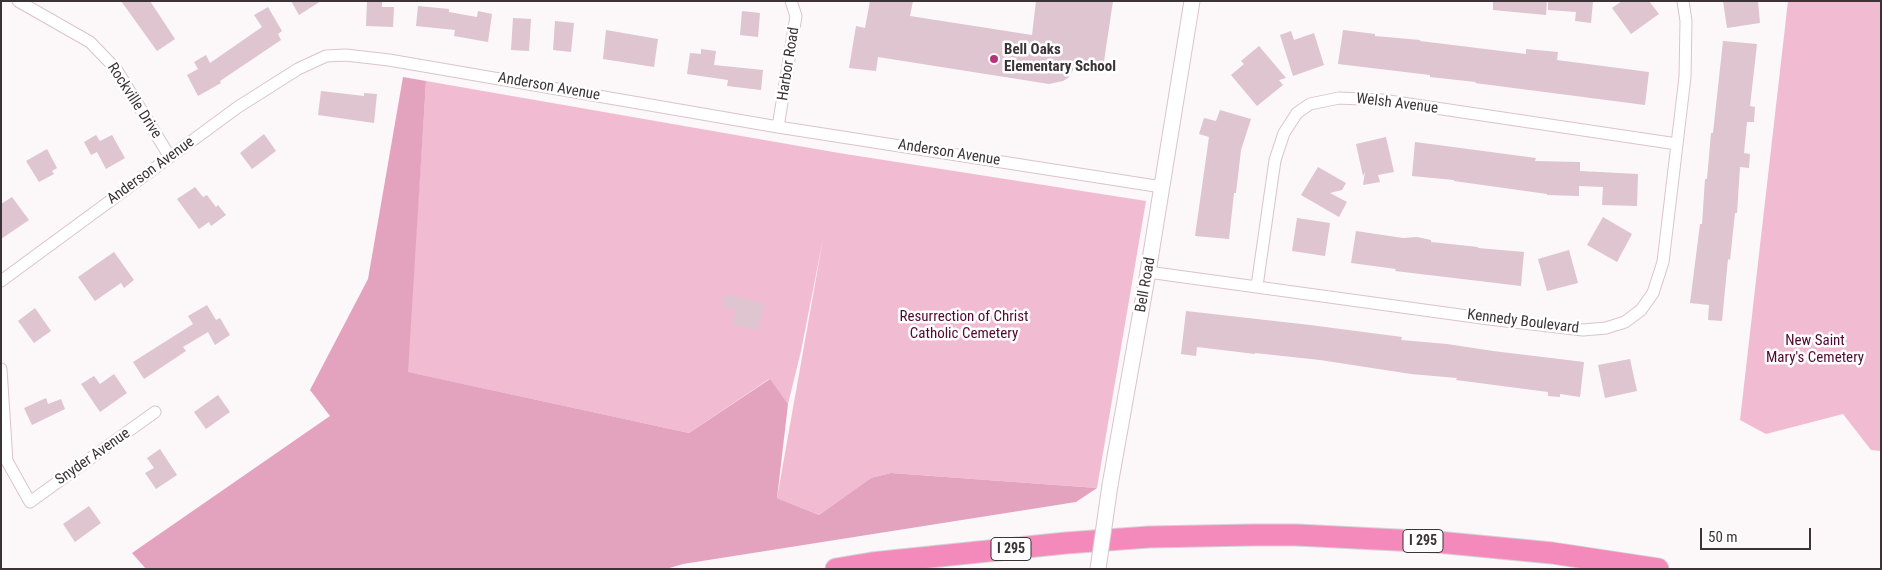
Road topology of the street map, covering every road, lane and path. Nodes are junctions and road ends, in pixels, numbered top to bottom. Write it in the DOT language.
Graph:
graph roads {
  1 [pos="18,1"];
  2 [pos="791,1"];
  3 [pos="1192,1"];
  4 [pos="1683,1"];
  5 [pos="778,126"];
  6 [pos="1676,144"];
  7 [pos="170,158"];
  8 [pos="1162,187"];
  9 [pos="1148,272"];
  10 [pos="1,281"];
  11 [pos="1257,286"];
  12 [pos="1,369"];
  13 [pos="155,412"];
  14 [pos="836,569"];
  15 [pos="1098,569"];
  16 [pos="1658,569"];
  1 -- 7 [label="street, Rockville Drive"];
  2 -- 5 [label="street, Harbor Road"];
  3 -- 8 [label="street, Bell Road"];
  4 -- 6 [label="street, Kennedy Boulevard"];
  5 -- 7 [label="street, Anderson Avenue"];
  5 -- 8 [label="street, Anderson Avenue"];
  6 -- 11 [label="street, Kennedy Boulevard"];
  6 -- 11 [label="street, Welsh Avenue"];
  7 -- 10 [label="street, Anderson Avenue"];
  8 -- 9 [label="street, Bell Road"];
  9 -- 11 [label="street, Kennedy Boulevard"];
  9 -- 15 [label="street, Bell Road, bridge"];
  12 -- 13 [label="street, Snyder Avenue"];
  14 -- 16 [label="highway, I 295"];
}
